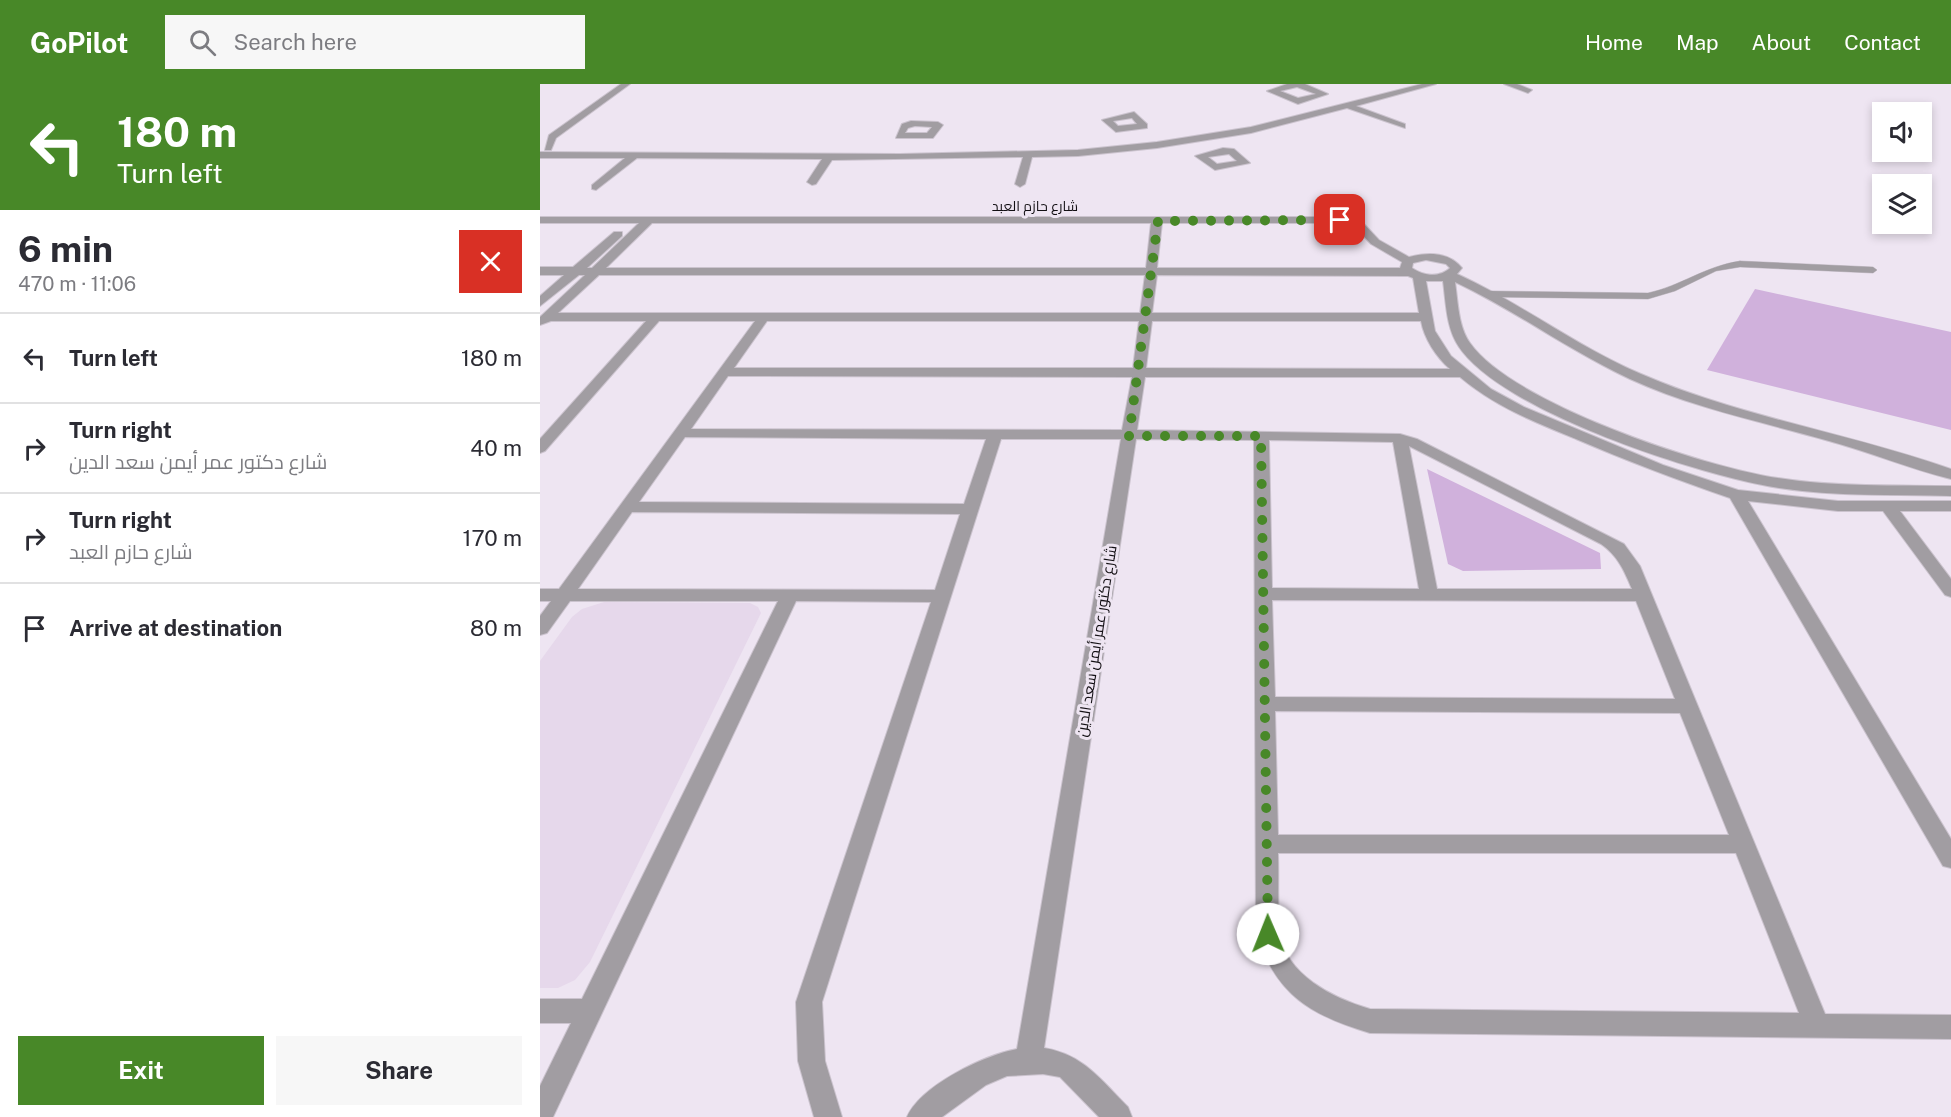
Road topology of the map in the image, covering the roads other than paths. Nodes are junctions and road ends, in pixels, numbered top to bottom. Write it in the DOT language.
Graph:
graph roads {
  1 [pos="627,84"];
  2 [pos="1406,84"];
  3 [pos="1432,84"];
  4 [pos="1508,84"];
  5 [pos="601,89"];
  6 [pos="1528,90"];
  7 [pos="613,94"];
  8 [pos="1313,98"];
  9 [pos="1332,103"];
  10 [pos="1347,106"];
  11 [pos="1402,126"];
  12 [pos="1130,129"];
  13 [pos="913,137"];
  14 [pos="1196,139"];
  15 [pos="1139,140"];
  16 [pos="544,147"];
  17 [pos="906,149"];
  18 [pos="752,152"];
  19 [pos="1214,152"];
  20 [pos="540,155"];
  21 [pos="635,155"];
  22 [pos="1029,155"];
  23 [pos="829,156"];
  24 [pos="812,182"];
  25 [pos="1020,184"];
  26 [pos="596,187"];
  27 [pos="540,220"];
  28 [pos="632,220"];
  29 [pos="649,220"];
  30 [pos="1158,221"];
  31 [pos="540,260"];
  32 [pos="588,260"];
  33 [pos="607,261"];
  34 [pos="1152,267"];
  35 [pos="1410,268"];
  36 [pos="597,270"];
  37 [pos="1874,270"];
  38 [pos="540,271"];
  39 [pos="576,271"];
  40 [pos="1449,275"];
  41 [pos="1490,294"];
  42 [pos="540,302"];
  43 [pos="1425,317"];
  44 [pos="655,318"];
  45 [pos="763,318"];
  46 [pos="1145,319"];
  47 [pos="544,321"];
  48 [pos="724,372"];
  49 [pos="1139,372"];
  50 [pos="1460,373"];
  51 [pos="681,433"];
  52 [pos="994,436"];
  53 [pos="1129,436"];
  54 [pos="1261,436"];
  55 [pos="1400,438"];
  56 [pos="540,448"];
  57 [pos="1951,474"];
  58 [pos="1951,491"];
  59 [pos="1736,495"];
  60 [pos="1888,506"];
  61 [pos="1951,506"];
  62 [pos="628,507"];
  63 [pos="970,509"];
  64 [pos="1951,591"];
  65 [pos="1263,594"];
  66 [pos="1430,594"];
  67 [pos="564,595"];
  68 [pos="1642,595"];
  69 [pos="540,596"];
  70 [pos="790,596"];
  71 [pos="942,596"];
  72 [pos="540,629"];
  73 [pos="1265,705"];
  74 [pos="1688,706"];
  75 [pos="1267,844"];
  76 [pos="1744,844"];
  77 [pos="1951,859"];
  78 [pos="540,1011"];
  79 [pos="590,1011"];
  80 [pos="1817,1026"];
  81 [pos="1951,1027"];
  82 [pos="1029,1060"];
  83 [pos="540,1115"];
  84 [pos="828,1117"];
  85 [pos="921,1117"];
  86 [pos="1118,1117"];
  1 -- 7 [label="street"];
  2 -- 9 [label="street"];
  3 -- 10 [label="street"];
  4 -- 6 [label="street"];
  5 -- 7 [label="street"];
  7 -- 16 [label="street"];
  8 -- 8 [label="street"];
  8 -- 9 [label="street"];
  9 -- 10 [label="street"];
  9 -- 15 [label="street"];
  10 -- 11 [label="street"];
  10 -- 14 [label="street"];
  12 -- 15 [label="street"];
  13 -- 17 [label="street"];
  14 -- 19 [label="street"];
  14 -- 22 [label="street"];
  15 -- 17 [label="street"];
  16 -- 18 [label="street"];
  17 -- 18 [label="street"];
  18 -- 21 [label="street"];
  18 -- 23 [label="street"];
  20 -- 21 [label="street"];
  21 -- 26 [label="street"];
  22 -- 23 [label="street"];
  22 -- 25 [label="street"];
  23 -- 24 [label="street"];
  27 -- 28 [label="street, شارع حازم العبد"];
  28 -- 29 [label="street, شارع حازم العبد"];
  28 -- 32 [label="street"];
  29 -- 30 [label="street, شارع حازم العبد"];
  29 -- 33 [label="street"];
  30 -- 34 [label="street, شارع دكتور عمر أيمن سعد الدين"];
  30 -- 35 [label="street, شارع حازم العبد"];
  31 -- 32 [label="street"];
  32 -- 33 [label="street"];
  32 -- 39 [label="street"];
  33 -- 34 [label="street"];
  33 -- 36 [label="street"];
  34 -- 35 [label="street"];
  34 -- 36 [label="street"];
  34 -- 46 [label="street, شارع دكتور عمر أيمن سعد الدين"];
  35 -- 40 [label="street"];
  35 -- 40 [label="street"];
  35 -- 43 [label="street"];
  36 -- 39 [label="street"];
  36 -- 47 [label="street"];
  37 -- 41 [label="lane"];
  38 -- 39 [label="street"];
  39 -- 42 [label="street"];
  40 -- 41 [label="street"];
  40 -- 58 [label="street"];
  41 -- 57 [label="street"];
  43 -- 46 [label="street"];
  43 -- 50 [label="street"];
  44 -- 45 [label="street"];
  44 -- 47 [label="street"];
  44 -- 56 [label="street"];
  45 -- 46 [label="street"];
  45 -- 48 [label="street"];
  46 -- 49 [label="street, شارع دكتور عمر أيمن سعد الدين"];
  48 -- 49 [label="street"];
  48 -- 51 [label="street"];
  49 -- 50 [label="street"];
  49 -- 53 [label="street, شارع دكتور عمر أيمن سعد الدين"];
  50 -- 59 [label="street"];
  51 -- 52 [label="street"];
  51 -- 62 [label="street"];
  52 -- 53 [label="street"];
  52 -- 63 [label="street"];
  53 -- 54 [label="street"];
  53 -- 82 [label="street, شارع دكتور عمر أيمن سعد الدين"];
  54 -- 55 [label="street"];
  54 -- 65 [label="street"];
  55 -- 66 [label="street"];
  55 -- 68 [label="street"];
  59 -- 60 [label="street"];
  59 -- 77 [label="street"];
  60 -- 61 [label="street"];
  60 -- 64 [label="street"];
  62 -- 63 [label="street"];
  62 -- 67 [label="street"];
  63 -- 71 [label="street"];
  65 -- 66 [label="street"];
  65 -- 73 [label="street"];
  66 -- 68 [label="street"];
  67 -- 69 [label="street"];
  67 -- 70 [label="street"];
  67 -- 72 [label="street"];
  68 -- 74 [label="street"];
  70 -- 71 [label="street"];
  70 -- 79 [label="street"];
  71 -- 84 [label="street"];
  73 -- 74 [label="street"];
  73 -- 75 [label="street"];
  74 -- 76 [label="street"];
  75 -- 76 [label="street"];
  75 -- 80 [label="street"];
  76 -- 80 [label="street"];
  78 -- 79 [label="street"];
  79 -- 83 [label="street"];
  80 -- 81 [label="street"];
  82 -- 85 [label="street"];
  82 -- 86 [label="street"];
}
